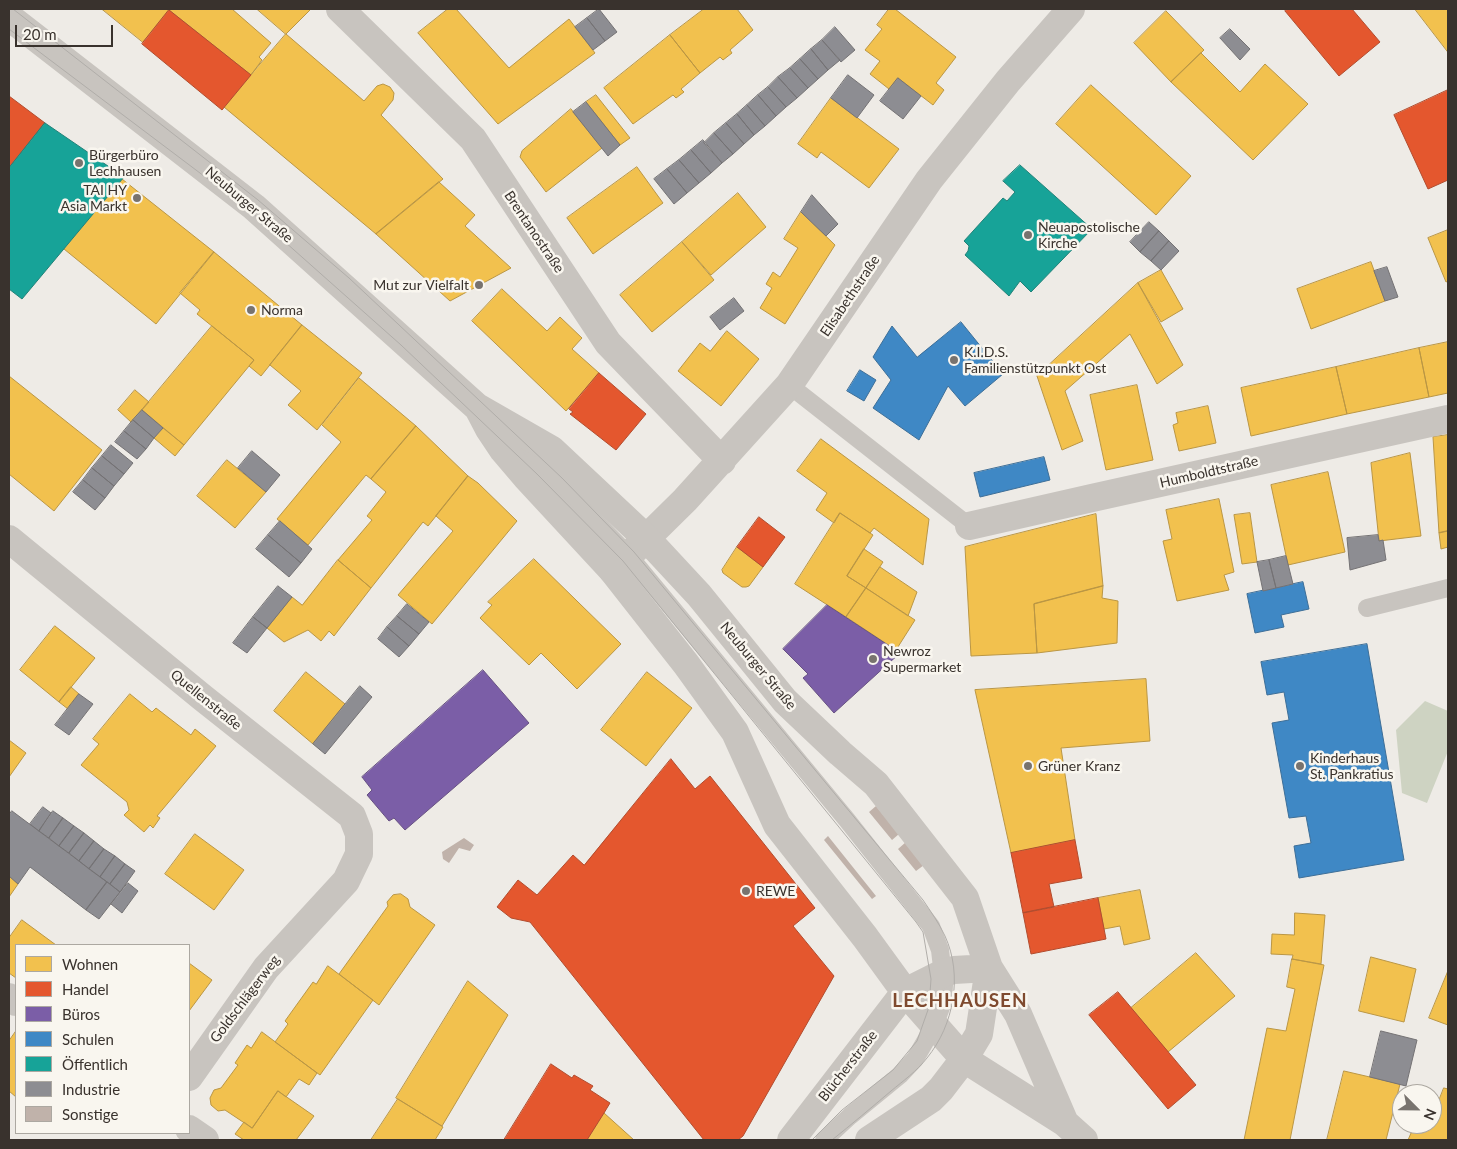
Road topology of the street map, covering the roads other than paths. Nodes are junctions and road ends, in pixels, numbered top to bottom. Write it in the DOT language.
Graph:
graph roads {
  1 [pos="340,9"];
  2 [pos="1071,9"];
  3 [pos="9,17"];
  4 [pos="789,385"];
  5 [pos="478,407"];
  6 [pos="1448,420"];
  7 [pos="722,460"];
  8 [pos="969,526"];
  9 [pos="9,538"];
  10 [pos="630,555"];
  11 [pos="1448,588"];
  12 [pos="1367,608"];
  13 [pos="346,881"];
  14 [pos="989,968"];
  15 [pos="943,973"];
  16 [pos="905,992"];
  17 [pos="934,1026"];
  18 [pos="964,1059"];
  19 [pos="190,1075"];
  20 [pos="190,1130"];
  21 [pos="1074,1132"];
  22 [pos="205,1140"];
  23 [pos="791,1140"];
  24 [pos="824,1140"];
  25 [pos="869,1140"];
  1 -- 7 [label="street, Brentanostraße"];
  2 -- 4 [label="street, Elisabethstraße"];
  3 -- 5 [label="street, Neuburger Straße"];
  4 -- 7 [label="street, Elisabethstraße"];
  4 -- 8 [label="lane"];
  5 -- 10 [label="street, Neuburger Straße"];
  5 -- 10 [label="street, Neuburger Straße"];
  6 -- 8 [label="street, Humboldtstraße"];
  7 -- 10 [label="street, Elisabethstraße"];
  9 -- 13 [label="street, Quellenstraße"];
  10 -- 14 [label="street, Neuburger Straße"];
  10 -- 15 [label="lane"];
  10 -- 16 [label="street, Neuburger Straße"];
  11 -- 12 [label="lane"];
  13 -- 19 [label="street, Goldschlägerweg"];
  14 -- 15 [label="street"];
  14 -- 18 [label="street, Neuburger Straße"];
  14 -- 21 [label="street, Neuburger Straße"];
  15 -- 16 [label="street"];
  15 -- 17 [label="lane"];
  16 -- 17 [label="street, Neuburger Straße"];
  16 -- 23 [label="street, Blücherstraße"];
  17 -- 18 [label="street, Neuburger Straße"];
  17 -- 24 [label="lane"];
  18 -- 21 [label="street, Neuburger Straße"];
  18 -- 25 [label="street"];
  20 -- 22 [label="street"];
}
